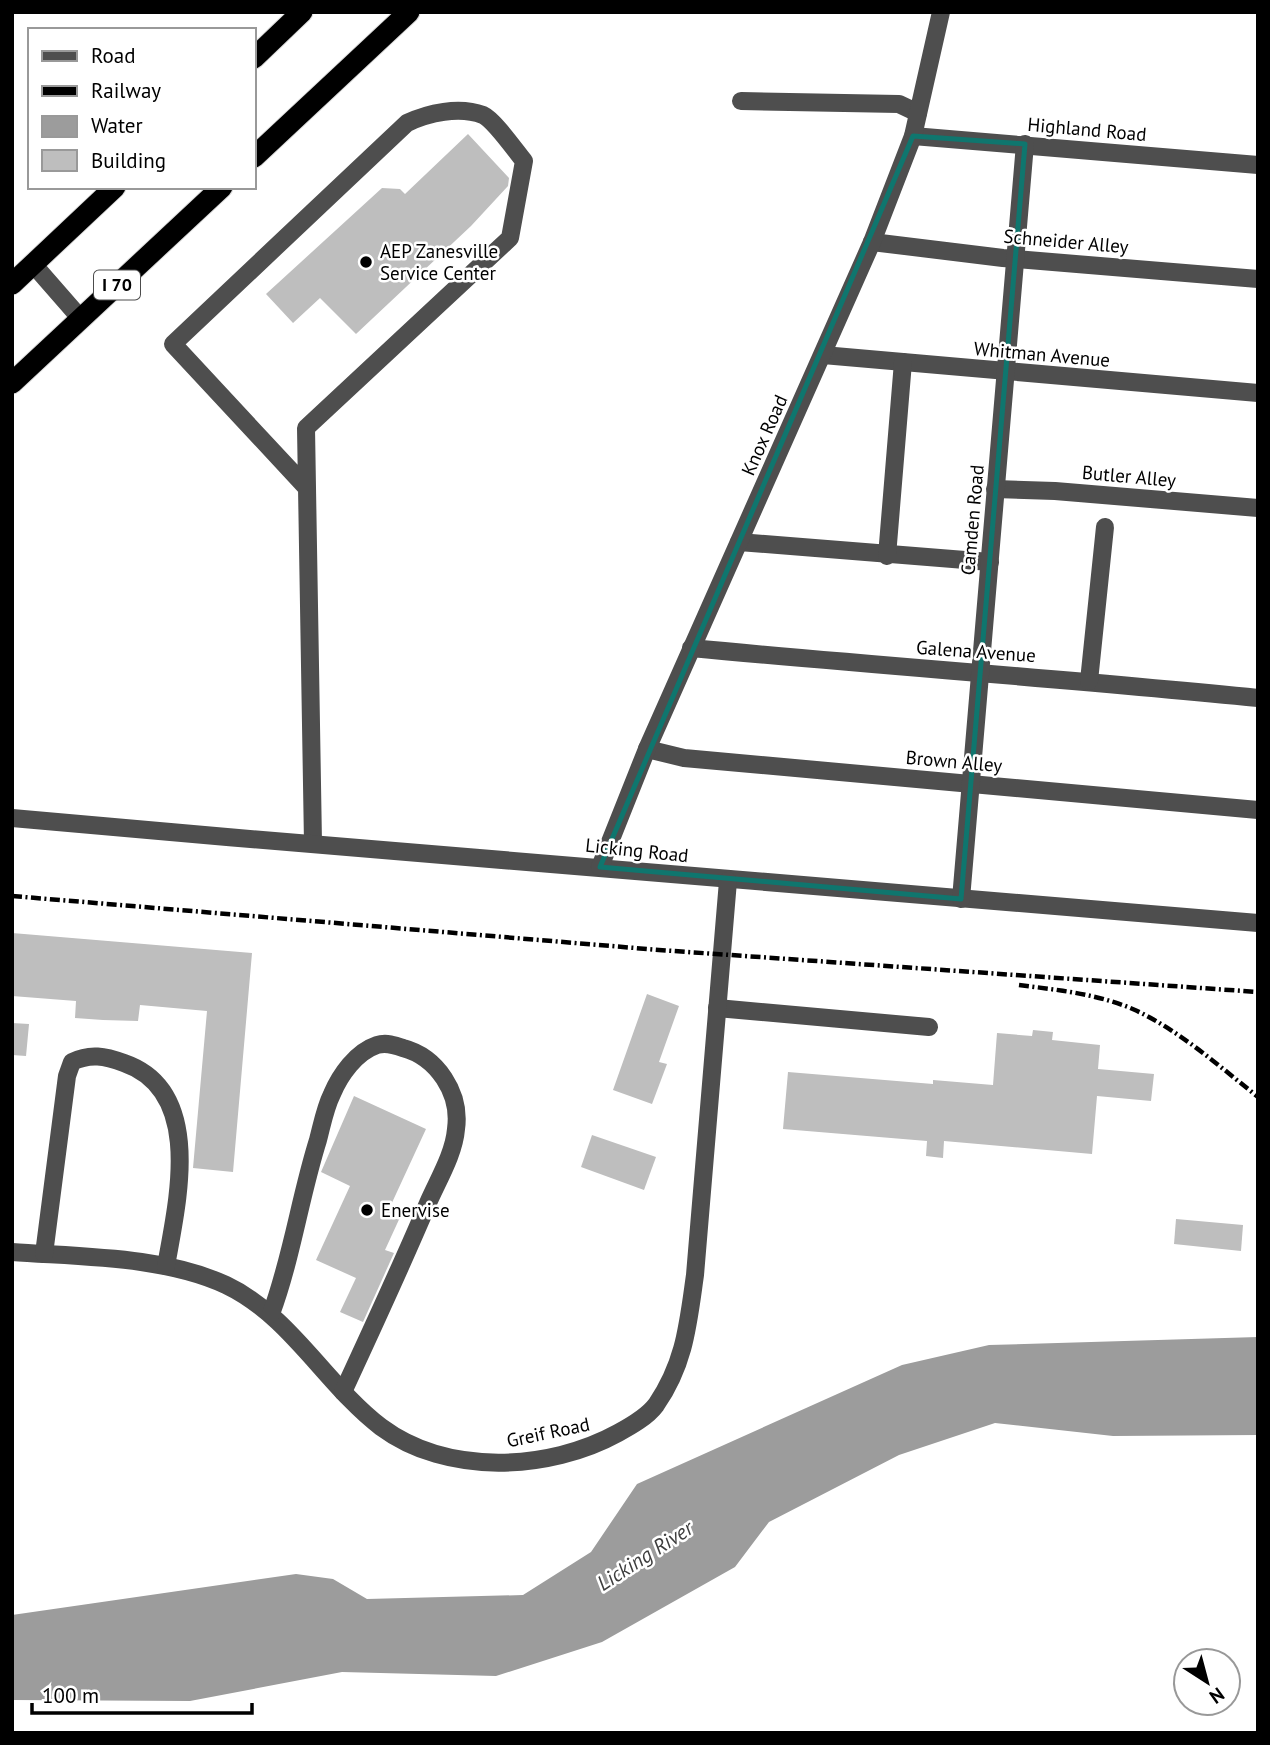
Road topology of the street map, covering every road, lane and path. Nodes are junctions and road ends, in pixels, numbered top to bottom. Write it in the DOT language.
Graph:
graph roads {
  1 [pos="302,12"];
  2 [pos="409,12"];
  3 [pos="941,12"];
  4 [pos="256,56"];
  5 [pos="740,101"];
  6 [pos="918,113"];
  7 [pos="913,136"];
  8 [pos="1025,144"];
  9 [pos="256,155"];
  10 [pos="1258,165"];
  11 [pos="113,189"];
  12 [pos="220,189"];
  13 [pos="872,242"];
  14 [pos="1015,258"];
  15 [pos="33,264"];
  16 [pos="1258,279"];
  17 [pos="12,284"];
  18 [pos="81,319"];
  19 [pos="823,355"];
  20 [pos="903,362"];
  21 [pos="1005,372"];
  22 [pos="12,383"];
  23 [pos="1258,393"];
  24 [pos="306,487"];
  25 [pos="996,489"];
  26 [pos="1258,508"];
  27 [pos="1105,527"];
  28 [pos="739,542"];
  29 [pos="887,556"];
  30 [pos="990,562"];
  31 [pos="691,648"];
  32 [pos="980,673"];
  33 [pos="1089,681"];
  34 [pos="1258,698"];
  35 [pos="646,749"];
  36 [pos="971,783"];
  37 [pos="1258,810"];
  38 [pos="12,818"];
  39 [pos="313,843"];
  40 [pos="600,867"];
  41 [pos="728,881"];
  42 [pos="961,899"];
  43 [pos="1258,923"];
  44 [pos="717,1008"];
  45 [pos="929,1027"];
  46 [pos="12,1252"];
  47 [pos="44,1254"];
  48 [pos="166,1266"];
  49 [pos="271,1314"];
  50 [pos="343,1392"];
  1 -- 4 [label="highway"];
  2 -- 9 [label="highway"];
  3 -- 6 [label="street, Knox Road"];
  5 -- 6 [label="street"];
  6 -- 7 [label="street, Knox Road"];
  7 -- 8 [label="street, Highland Road"];
  7 -- 13 [label="street, Knox Road"];
  8 -- 10 [label="street, Highland Road"];
  8 -- 14 [label="street, Camden Road"];
  11 -- 15 [label="highway"];
  12 -- 18 [label="highway, I 70"];
  13 -- 14 [label="street, Schneider Alley"];
  13 -- 19 [label="street, Knox Road"];
  14 -- 16 [label="street, Schneider Alley"];
  14 -- 21 [label="street, Camden Road"];
  15 -- 17 [label="highway"];
  15 -- 18 [label="street"];
  18 -- 22 [label="highway, I 70"];
  19 -- 20 [label="street, Whitman Avenue"];
  19 -- 28 [label="street, Knox Road"];
  20 -- 21 [label="street, Whitman Avenue"];
  20 -- 29 [label="street"];
  21 -- 23 [label="street, Whitman Avenue"];
  21 -- 25 [label="street, Camden Road"];
  24 -- 24 [label="street"];
  24 -- 39 [label="street"];
  25 -- 26 [label="street, Butler Alley"];
  25 -- 30 [label="street, Camden Road"];
  27 -- 33 [label="street"];
  28 -- 29 [label="street"];
  28 -- 31 [label="street, Knox Road"];
  29 -- 30 [label="street"];
  30 -- 32 [label="street, Camden Road"];
  31 -- 32 [label="street, Galena Avenue"];
  31 -- 35 [label="street, Knox Road"];
  32 -- 33 [label="street, Galena Avenue"];
  32 -- 36 [label="street, Camden Road"];
  33 -- 34 [label="street, Galena Avenue"];
  35 -- 36 [label="street, Brown Alley"];
  35 -- 40 [label="street, Knox Road"];
  36 -- 37 [label="street, Brown Alley"];
  36 -- 42 [label="street, Camden Road"];
  38 -- 39 [label="street, Licking Road"];
  39 -- 40 [label="street, Licking Road"];
  40 -- 41 [label="street, Licking Road"];
  41 -- 42 [label="street, Licking Road"];
  41 -- 44 [label="street, Greif Road"];
  42 -- 43 [label="street, Licking Road"];
  44 -- 45 [label="street"];
  44 -- 50 [label="street, Greif Road"];
  46 -- 47 [label="street, Greif Road"];
  47 -- 48 [label="street, Greif Road"];
  47 -- 48 [label="street"];
  48 -- 49 [label="street, Greif Road"];
  49 -- 50 [label="street, Greif Road"];
  49 -- 50 [label="street"];
}
